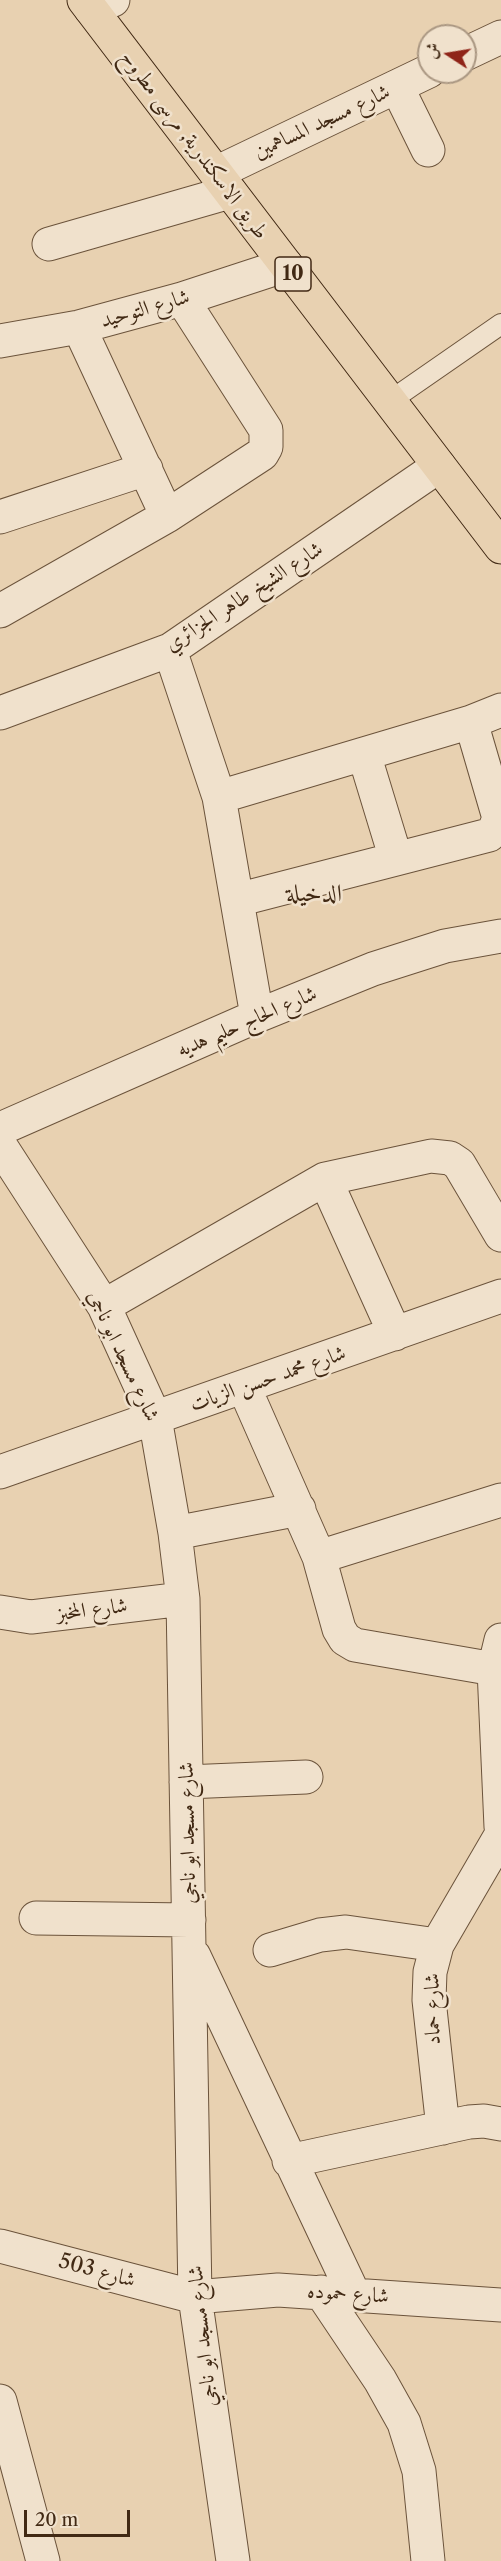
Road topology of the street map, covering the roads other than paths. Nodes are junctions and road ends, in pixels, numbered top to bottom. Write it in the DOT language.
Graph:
graph roads {
  1 [pos="96,3"];
  2 [pos="501,37"];
  3 [pos="477,48"];
  4 [pos="417,77"];
  5 [pos="397,87"];
  6 [pos="428,150"];
  7 [pos="223,182"];
  8 [pos="49,244"];
  9 [pos="286,265"];
  10 [pos="182,299"];
  11 [pos="501,324"];
  12 [pos="79,327"];
  13 [pos="0,341"];
  14 [pos="390,401"];
  15 [pos="440,466"];
  16 [pos="146,469"];
  17 [pos="167,516"];
  18 [pos="0,517"];
  19 [pos="501,547"];
  20 [pos="0,611"];
  21 [pos="170,650"];
  22 [pos="501,710"];
  23 [pos="0,713"];
  24 [pos="471,722"];
  25 [pos="364,754"];
  26 [pos="219,797"];
  27 [pos="396,859"];
  28 [pos="237,900"];
  29 [pos="501,936"];
  30 [pos="257,1016"];
  31 [pos="0,1129"];
  32 [pos="0,1145"];
  33 [pos="325,1179"];
  34 [pos="501,1235"];
  35 [pos="501,1296"];
  36 [pos="104,1306"];
  37 [pos="395,1334"];
  38 [pos="244,1387"];
  39 [pos="155,1418"];
  40 [pos="0,1472"];
  41 [pos="501,1500"];
  42 [pos="299,1509"];
  43 [pos="175,1533"];
  44 [pos="319,1557"];
  45 [pos="183,1599"];
  46 [pos="0,1612"];
  47 [pos="497,1654"];
  48 [pos="306,1777"];
  49 [pos="186,1782"];
  50 [pos="501,1827"];
  51 [pos="501,1835"];
  52 [pos="36,1918"];
  53 [pos="190,1933"];
  54 [pos="437,1946"];
  55 [pos="270,1950"];
  56 [pos="501,2124"];
  57 [pos="443,2128"];
  58 [pos="289,2161"];
  59 [pos="0,2246"];
  60 [pos="321,2292"];
  61 [pos="354,2295"];
  62 [pos="195,2297"];
  63 [pos="501,2305"];
  64 [pos="0,2401"];
  65 [pos="44,2561"];
  66 [pos="232,2561"];
  67 [pos="428,2561"];
  1 -- 7 [label="main road, طريق الاسكندرية, مرسى مطروح / 10"];
  2 -- 3 [label="street"];
  4 -- 5 [label="street, شارع مسجد المساهمين"];
  5 -- 6 [label="street"];
  5 -- 7 [label="street, شارع مسجد المساهمين"];
  7 -- 8 [label="street, شارع مسجد المساهمين"];
  7 -- 9 [label="main road, طريق الاسكندرية, مرسى مطروح / 10"];
  9 -- 10 [label="street, شارع التوحيد"];
  9 -- 14 [label="main road, طريق الاسكندرية, مرسى مطروح / 10"];
  10 -- 12 [label="street, شارع التوحيد"];
  10 -- 17 [label="street"];
  11 -- 14 [label="lane"];
  12 -- 13 [label="street, شارع التوحيد"];
  12 -- 16 [label="street"];
  14 -- 15 [label="main road, طريق الاسكندرية, مرسى مطروح / 10"];
  15 -- 19 [label="main road, طريق الاسكندرية, مرسى مطروح / 10"];
  15 -- 21 [label="street, شارع الشيخ طاهر الجزائري"];
  16 -- 17 [label="street"];
  16 -- 18 [label="street"];
  17 -- 20 [label="street"];
  21 -- 23 [label="street, شارع الشيخ طاهر الجزائري"];
  21 -- 26 [label="street"];
  22 -- 24 [label="street"];
  24 -- 25 [label="street"];
  24 -- 27 [label="street"];
  25 -- 26 [label="street"];
  25 -- 27 [label="street"];
  26 -- 28 [label="street"];
  27 -- 28 [label="street"];
  28 -- 30 [label="street"];
  29 -- 30 [label="street, شارع الحاج حليم هديه"];
  30 -- 31 [label="street, شارع الحاج حليم هديه"];
  32 -- 36 [label="street, شارع مسجد ابو ناجي"];
  33 -- 34 [label="street"];
  33 -- 36 [label="street"];
  33 -- 37 [label="street"];
  35 -- 37 [label="street, شارع محمد حسن الزيات"];
  36 -- 39 [label="street, شارع مسجد ابو ناجي"];
  37 -- 38 [label="street, شارع محمد حسن الزيات"];
  38 -- 39 [label="street, شارع محمد حسن الزيات"];
  38 -- 42 [label="street"];
  39 -- 40 [label="street, شارع محمد حسن الزيات"];
  39 -- 43 [label="street, شارع مسجد ابو ناجي"];
  41 -- 44 [label="street"];
  42 -- 43 [label="street"];
  42 -- 44 [label="street"];
  43 -- 45 [label="street, شارع مسجد ابو ناجي"];
  44 -- 47 [label="street"];
  45 -- 46 [label="street, شارع المخبز"];
  45 -- 49 [label="street, شارع مسجد ابو ناجي"];
  47 -- 50 [label="street"];
  48 -- 49 [label="street"];
  49 -- 53 [label="street, شارع مسجد ابو ناجي"];
  51 -- 54 [label="street, شارع حماد"];
  52 -- 53 [label="street"];
  53 -- 58 [label="street"];
  53 -- 62 [label="street, شارع مسجد ابو ناجي"];
  54 -- 55 [label="street"];
  54 -- 57 [label="street, شارع حماد"];
  56 -- 57 [label="street"];
  57 -- 58 [label="street"];
  58 -- 61 [label="street"];
  59 -- 62 [label="street, شارع 503"];
  60 -- 61 [label="street, شارع حموده"];
  60 -- 62 [label="street, شارع حموده"];
  60 -- 67 [label="street"];
  61 -- 63 [label="street, شارع حموده"];
  62 -- 66 [label="street, شارع مسجد ابو ناجي"];
  64 -- 65 [label="street"];
}
